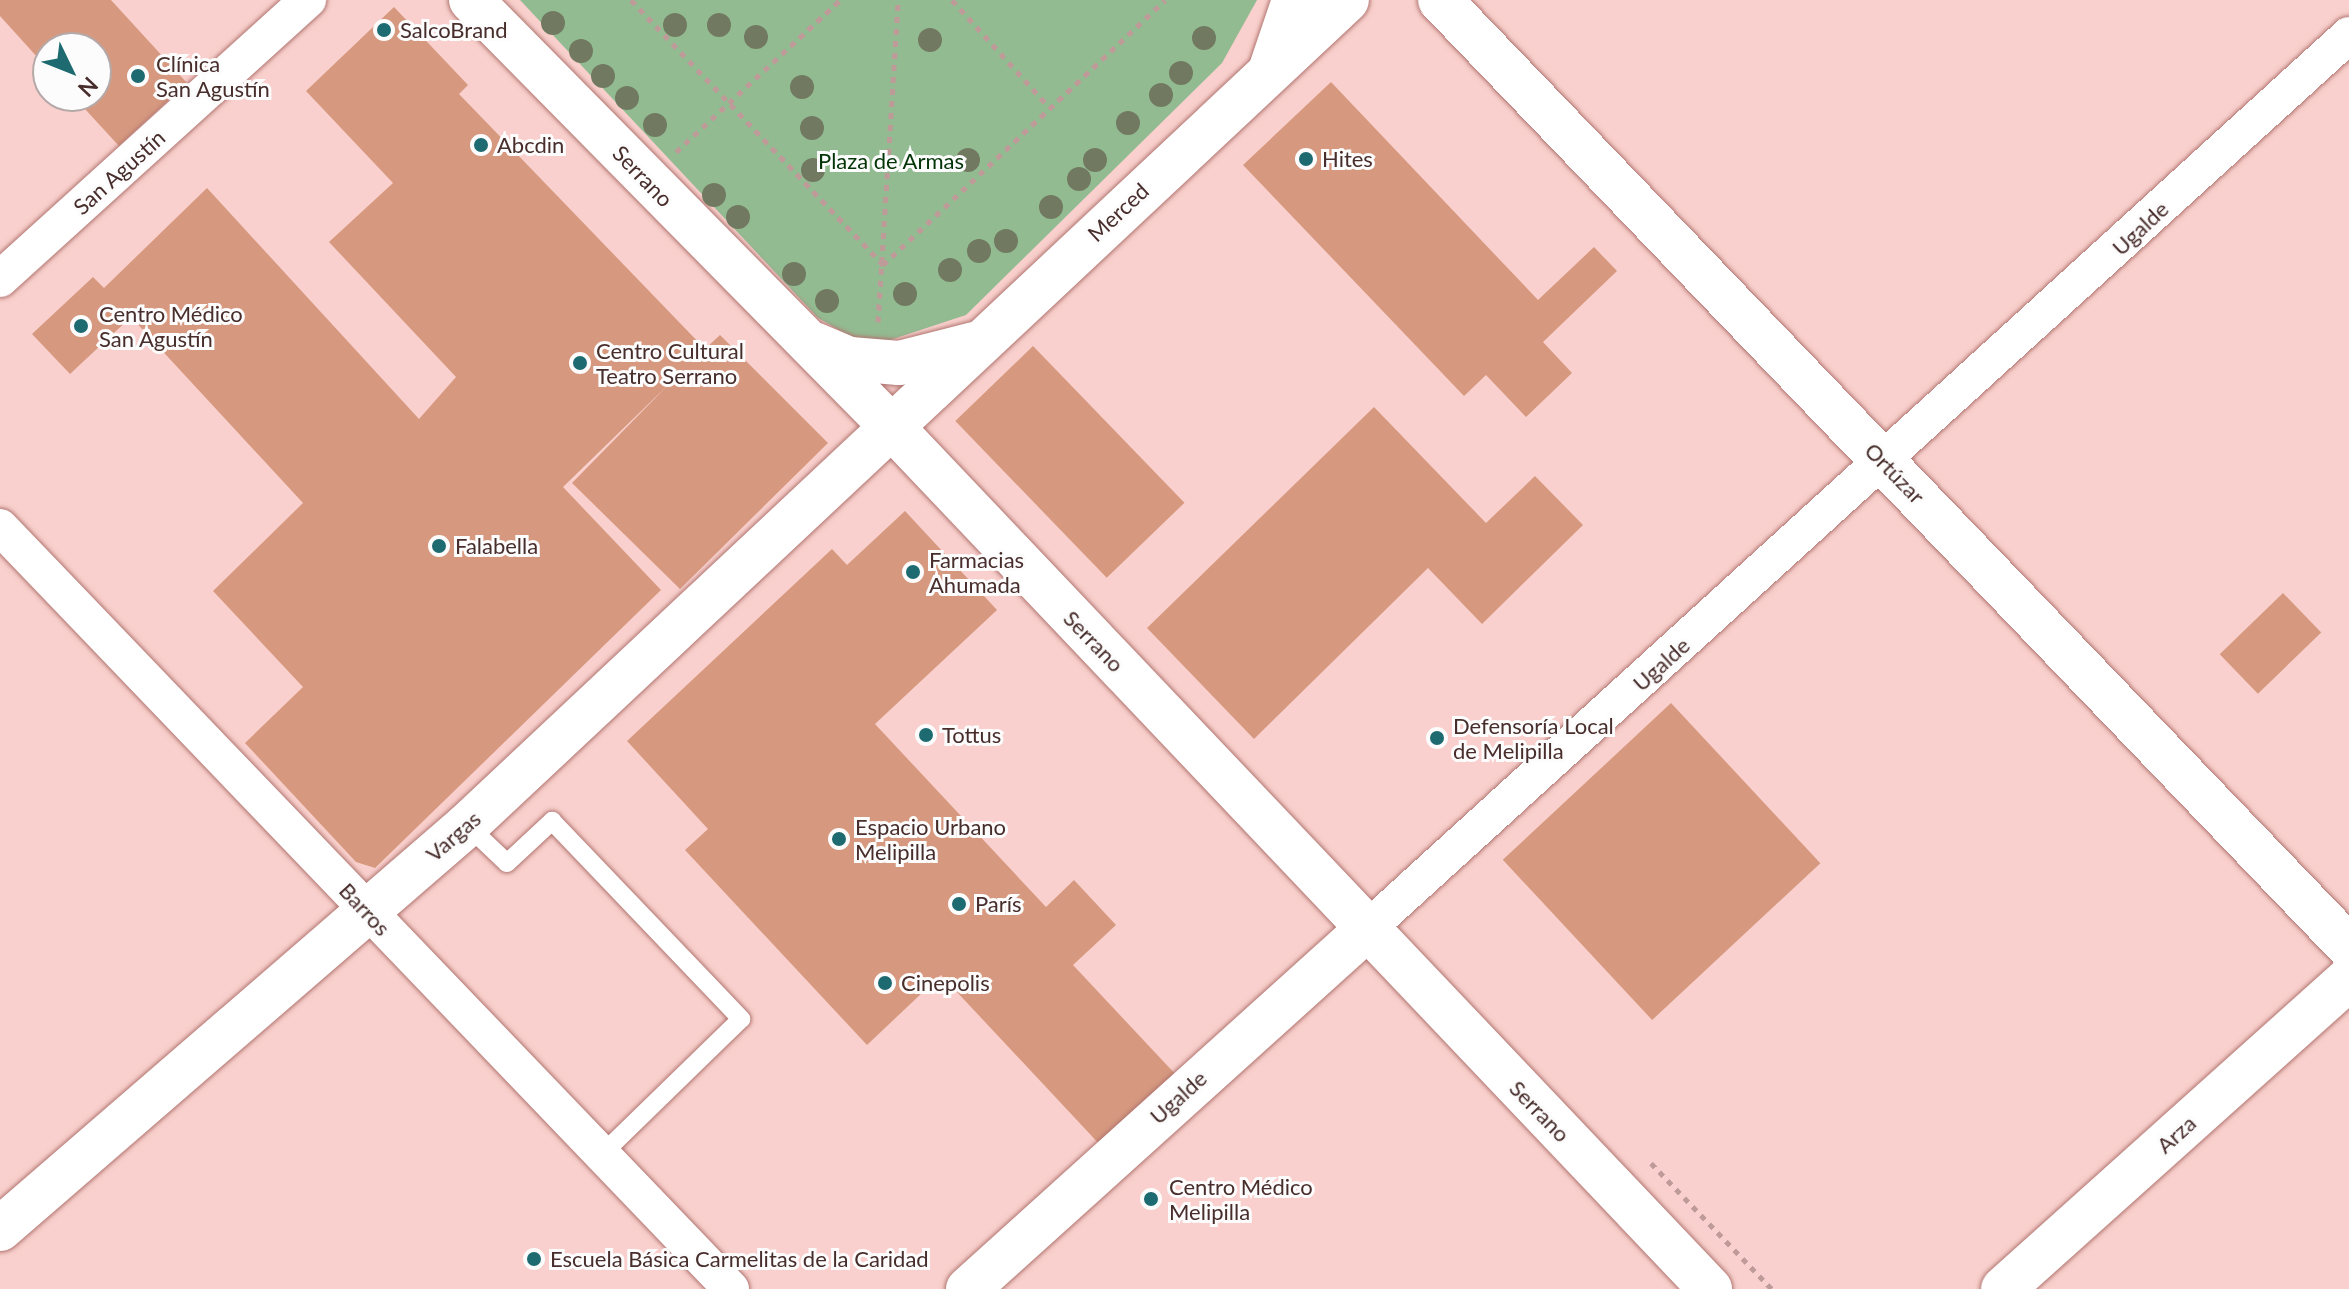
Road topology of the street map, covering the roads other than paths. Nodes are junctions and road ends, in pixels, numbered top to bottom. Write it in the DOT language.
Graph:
graph roads {
  1 [pos="308,0"];
  2 [pos="1294,0"];
  3 [pos="1347,0"];
  4 [pos="1440,0"];
  5 [pos="478,4"];
  6 [pos="2349,35"];
  7 [pos="1270,71"];
  8 [pos="0,279"];
  9 [pos="796,331"];
  10 [pos="974,344"];
  11 [pos="888,423"];
  12 [pos="1885,463"];
  13 [pos="0,527"];
  14 [pos="467,825"];
  15 [pos="367,911"];
  16 [pos="1367,929"];
  17 [pos="2349,947"];
  18 [pos="2349,979"];
  19 [pos="601,1155"];
  20 [pos="0,1229"];
  21 [pos="731,1289"];
  22 [pos="968,1289"];
  23 [pos="1710,1289"];
  24 [pos="2003,1289"];
  1 -- 8 [label="street, San Agustín"];
  2 -- 7 [label="main road"];
  3 -- 7 [label="main road, Merced"];
  4 -- 12 [label="main road, Ortúzar"];
  5 -- 9 [label="main road, Serrano"];
  6 -- 12 [label="street, Ugalde"];
  7 -- 10 [label="main road, Merced"];
  9 -- 10 [label="main road"];
  9 -- 11 [label="main road, Serrano"];
  10 -- 11 [label="main road, Merced"];
  11 -- 14 [label="main road, Vargas"];
  11 -- 16 [label="main road, Serrano"];
  12 -- 16 [label="street, Ugalde"];
  12 -- 17 [label="main road, Ortúzar"];
  13 -- 15 [label="street, Barros"];
  14 -- 15 [label="main road, Vargas"];
  14 -- 19 [label="lane"];
  15 -- 19 [label="street, Barros"];
  15 -- 20 [label="main road, Vargas"];
  16 -- 22 [label="main road, Ugalde"];
  16 -- 23 [label="main road, Serrano"];
  18 -- 24 [label="main road, Arza"];
  19 -- 21 [label="street, Barros"];
}
